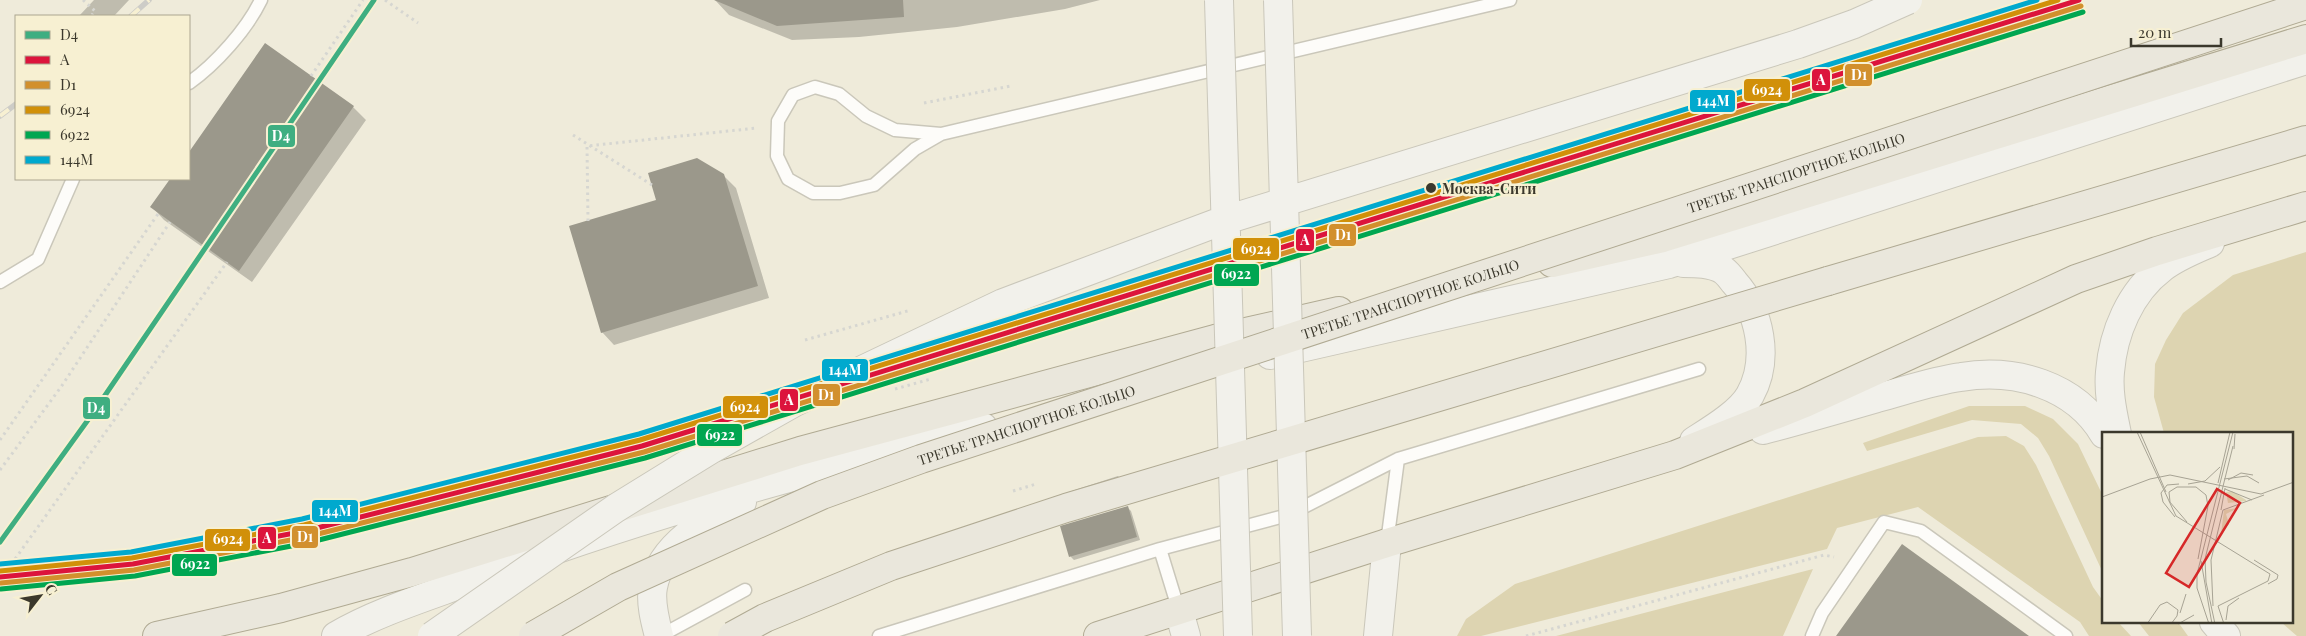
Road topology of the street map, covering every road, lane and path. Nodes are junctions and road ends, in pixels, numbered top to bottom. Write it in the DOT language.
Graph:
graph roads {
  1 [pos="83,0"];
  2 [pos="261,0"];
  3 [pos="363,0"];
  4 [pos="385,0"];
  5 [pos="1219,0"];
  6 [pos="1278,0"];
  7 [pos="1510,0"];
  8 [pos="1908,0"];
  9 [pos="2306,4"];
  10 [pos="92,15"];
  11 [pos="418,23"];
  12 [pos="2304,50"];
  13 [pos="311,76"];
  14 [pos="190,81"];
  15 [pos="1011,86"];
  16 [pos="924,103"];
  17 [pos="778,125"];
  18 [pos="942,134"];
  19 [pos="573,135"];
  20 [pos="2306,140"];
  21 [pos="587,146"];
  22 [pos="73,180"];
  23 [pos="652,185"];
  24 [pos="2306,206"];
  25 [pos="158,214"];
  26 [pos="588,221"];
  27 [pos="170,222"];
  28 [pos="227,262"];
  29 [pos="1669,264"];
  30 [pos="0,282"];
  31 [pos="1353,308"];
  32 [pos="911,310"];
  33 [pos="805,340"];
  34 [pos="1699,369"];
  35 [pos="2103,432"];
  36 [pos="2117,432"];
  37 [pos="0,440"];
  38 [pos="1675,455"];
  39 [pos="1398,459"];
  40 [pos="801,462"];
  41 [pos="0,470"];
  42 [pos="1387,543"];
  43 [pos="1160,550"];
  44 [pos="1856,562"];
  45 [pos="0,580"];
  46 [pos="745,590"];
  47 [pos="1182,623"];
  48 [pos="2216,624"];
  49 [pos="157,636"];
  50 [pos="336,636"];
  51 [pos="432,636"];
  52 [pos="533,636"];
  53 [pos="659,636"];
  54 [pos="732,636"];
  55 [pos="879,636"];
  56 [pos="1098,636"];
  57 [pos="1238,636"];
  58 [pos="1297,636"];
  59 [pos="1378,636"];
  60 [pos="1526,636"];
  61 [pos="1812,636"];
  62 [pos="2066,636"];
  63 [pos="2226,636"];
  1 -- 10 [label="path"];
  2 -- 14 [label="lane"];
  3 -- 13 [label="path"];
  4 -- 11 [label="path"];
  5 -- 57 [label="main road, bridge"];
  6 -- 58 [label="main road, bridge"];
  7 -- 18 [label="lane"];
  8 -- 51 [label="main road, bridge"];
  9 -- 31 [label="main road"];
  9 -- 52 [label="main road, ТРЕТЬЕ ТРАНСПОРТНОЕ КОЛЬЦО, bridge"];
  12 -- 29 [label="main road"];
  12 -- 31 [label="main road"];
  15 -- 16 [label="path"];
  17 -- 18 [label="lane"];
  17 -- 18 [label="lane"];
  17 -- 21 [label="path"];
  19 -- 21 [label="path"];
  20 -- 54 [label="main road, bridge"];
  21 -- 23 [label="path"];
  21 -- 26 [label="path"];
  22 -- 30 [label="lane"];
  24 -- 36 [label="main road"];
  24 -- 38 [label="main road"];
  25 -- 37 [label="path"];
  27 -- 41 [label="path"];
  28 -- 45 [label="path"];
  29 -- 38 [label="main road"];
  29 -- 40 [label="main road"];
  31 -- 40 [label="main road"];
  32 -- 33 [label="path"];
  34 -- 39 [label="lane"];
  35 -- 38 [label="main road"];
  38 -- 42 [label="main road"];
  39 -- 42 [label="lane"];
  39 -- 43 [label="lane"];
  40 -- 49 [label="main road"];
  40 -- 50 [label="main road"];
  40 -- 53 [label="main road"];
  42 -- 47 [label="main road"];
  42 -- 59 [label="main road"];
  43 -- 47 [label="lane"];
  43 -- 55 [label="lane"];
  44 -- 60 [label="path"];
  44 -- 61 [label="lane"];
  44 -- 62 [label="lane"];
  46 -- 53 [label="lane"];
  47 -- 56 [label="main road"];
  48 -- 63 [label="main road"];
}
